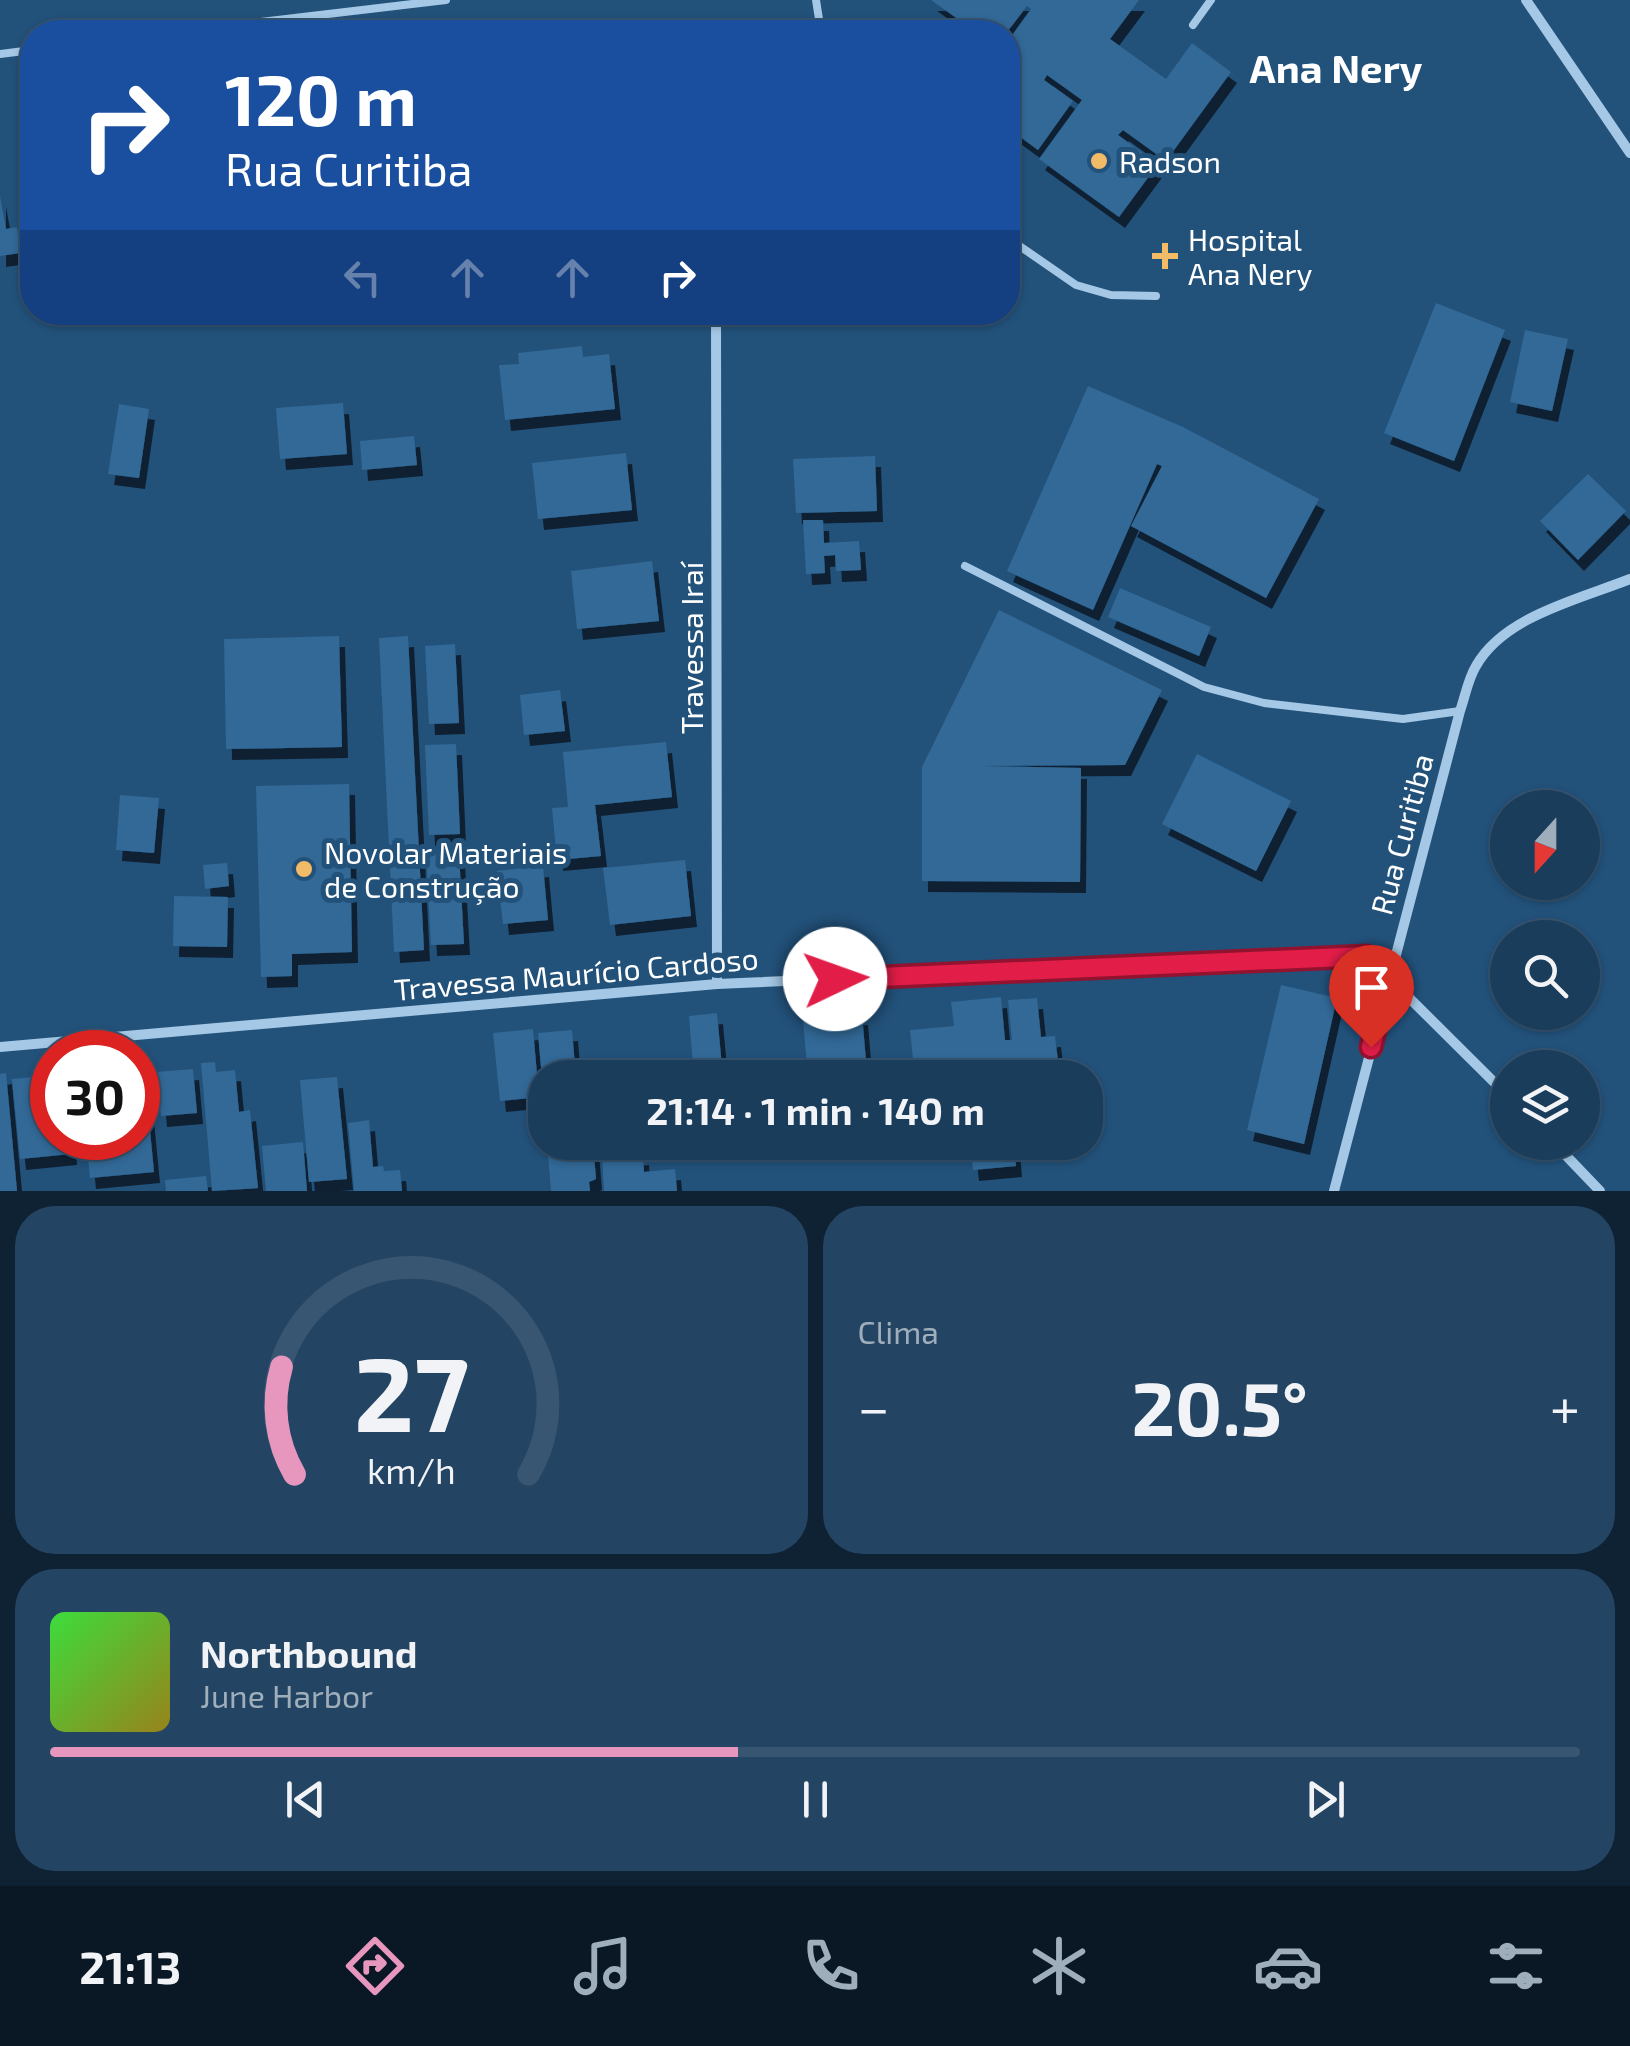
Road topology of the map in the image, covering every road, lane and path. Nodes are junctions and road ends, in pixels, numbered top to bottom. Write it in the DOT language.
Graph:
graph roads {
  1 [pos="446,0"];
  2 [pos="1211,0"];
  3 [pos="1526,0"];
  4 [pos="277,20"];
  5 [pos="1193,25"];
  6 [pos="1630,153"];
  7 [pos="1020,246"];
  8 [pos="1156,296"];
  9 [pos="716,325"];
  10 [pos="965,566"];
  11 [pos="1630,579"];
  12 [pos="1460,711"];
  13 [pos="1389,975"];
  14 [pos="717,984"];
  15 [pos="0,1048"];
  16 [pos="1490,1078"];
  17 [pos="1570,1160"];
  18 [pos="1334,1191"];
  19 [pos="1600,1191"];
  1 -- 4 [label="lane"];
  2 -- 5 [label="lane"];
  3 -- 6 [label="street"];
  7 -- 8 [label="lane"];
  9 -- 14 [label="street, Travessa Iraí"];
  10 -- 12 [label="lane"];
  11 -- 12 [label="street, Rua Curitiba"];
  12 -- 13 [label="street, Rua Curitiba"];
  13 -- 14 [label="street, Travessa Maurício Cardoso"];
  13 -- 16 [label="street"];
  13 -- 18 [label="street, Rua Curitiba"];
  14 -- 15 [label="street, Travessa Maurício Cardoso"];
  17 -- 19 [label="street"];
}
